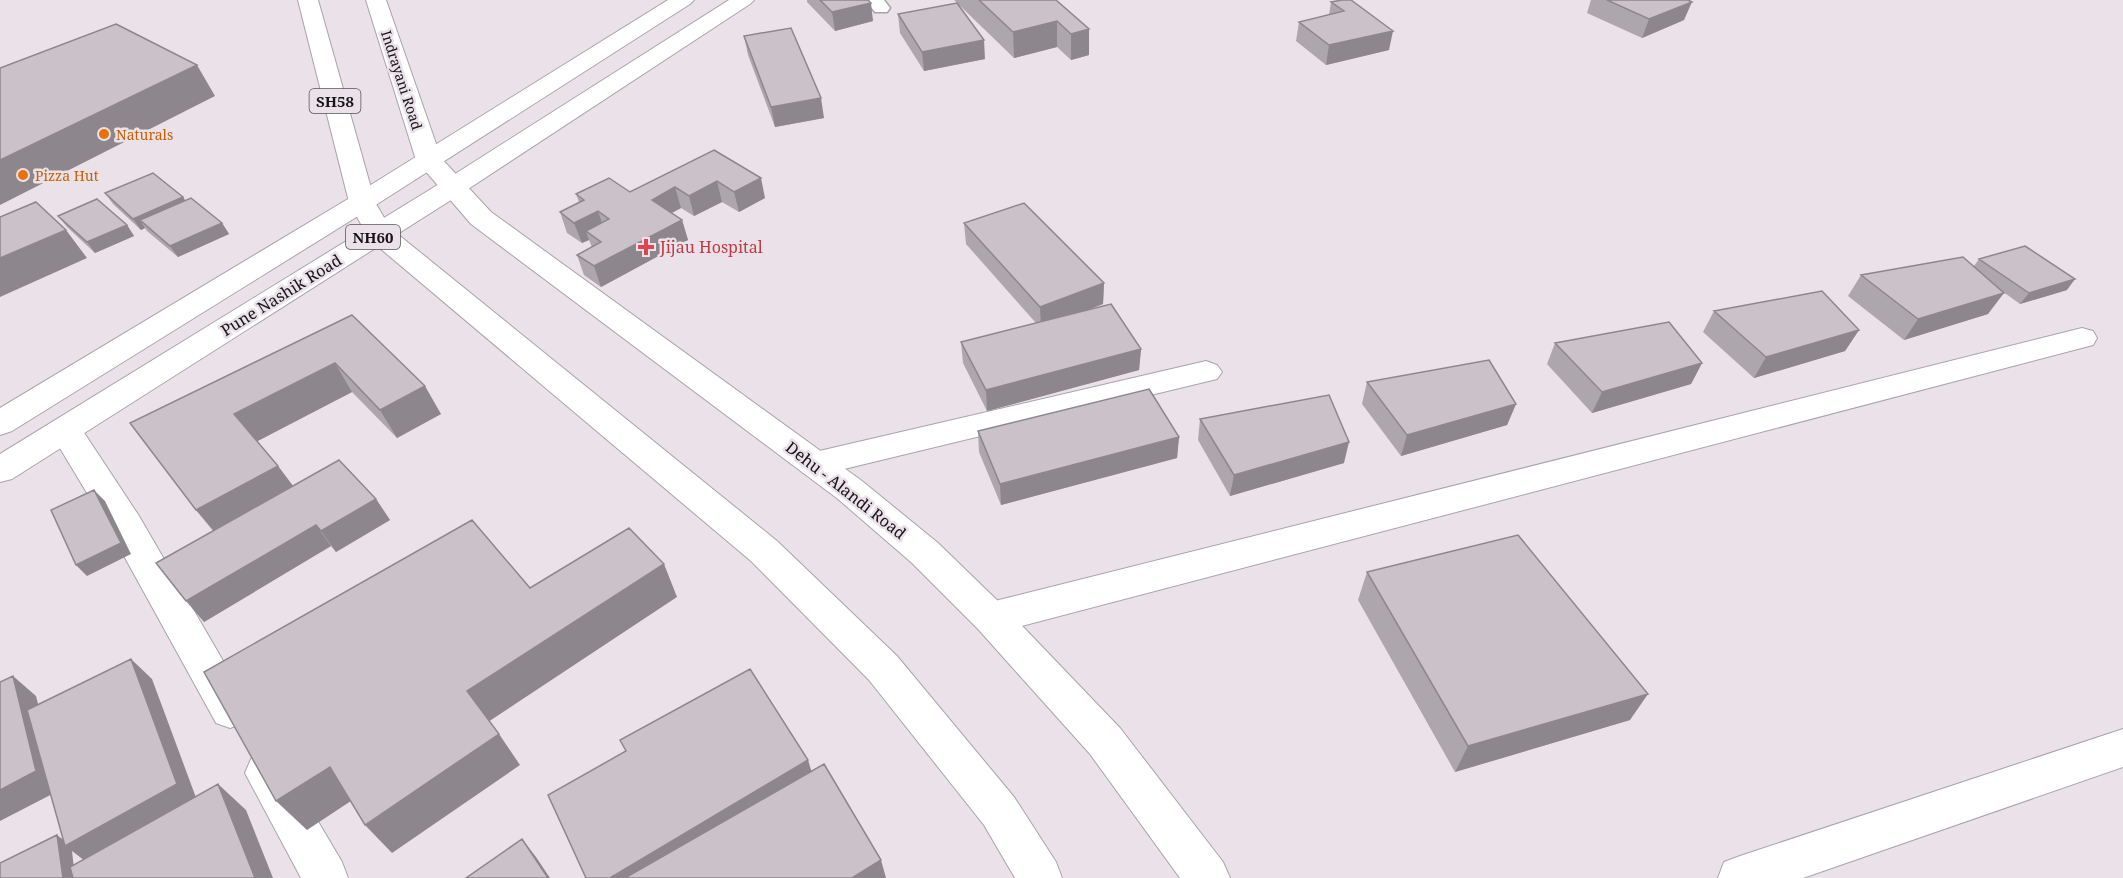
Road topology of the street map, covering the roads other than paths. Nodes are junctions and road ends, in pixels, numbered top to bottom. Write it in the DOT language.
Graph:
graph roads {
  1 [pos="308,0"];
  2 [pos="376,0"];
  3 [pos="683,0"];
  4 [pos="742,0"];
  5 [pos="429,160"];
  6 [pos="453,187"];
  7 [pos="362,202"];
  8 [pos="379,234"];
  9 [pos="2082,338"];
  10 [pos="1206,372"];
  11 [pos="0,423"];
  12 [pos="64,430"];
  13 [pos="815,464"];
  14 [pos="0,470"];
  15 [pos="991,618"];
  16 [pos="2123,748"];
  17 [pos="326,878"];
  18 [pos="1040,878"];
  19 [pos="1207,878"];
  20 [pos="1740,878"];
  1 -- 7 [label="main road, SH58"];
  2 -- 5 [label="main road, Indrayani Road"];
  3 -- 5 [label="main road, NH60"];
  4 -- 6 [label="main road, Pune Nashik Road / NH60"];
  5 -- 6 [label="main road, Dehu - Alandi Road"];
  5 -- 7 [label="main road, NH60"];
  6 -- 8 [label="main road, Pune Nashik Road / NH60"];
  6 -- 13 [label="main road, Dehu - Alandi Road"];
  7 -- 8 [label="main road"];
  7 -- 11 [label="main road, NH60"];
  8 -- 12 [label="main road, Pune Nashik Road / NH60"];
  8 -- 18 [label="main road"];
  9 -- 15 [label="main road"];
  10 -- 13 [label="main road"];
  12 -- 14 [label="main road, Pune Nashik Road / NH60"];
  12 -- 17 [label="main road"];
  13 -- 15 [label="main road, Dehu - Alandi Road"];
  15 -- 19 [label="main road, Dehu - Alandi Road"];
  16 -- 20 [label="main road"];
}
